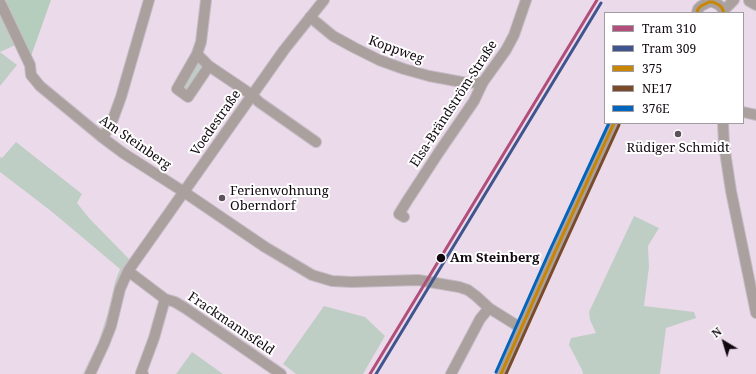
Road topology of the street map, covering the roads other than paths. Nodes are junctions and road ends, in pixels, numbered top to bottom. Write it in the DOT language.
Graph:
graph roads {
  1 [pos="149,0"];
  2 [pos="206,0"];
  3 [pos="324,0"];
  4 [pos="526,0"];
  5 [pos="734,0"];
  6 [pos="0,2"];
  7 [pos="712,6"];
  8 [pos="310,18"];
  9 [pos="197,54"];
  10 [pos="209,66"];
  11 [pos="483,82"];
  12 [pos="252,95"];
  13 [pos="744,112"];
  14 [pos="756,115"];
  15 [pos="614,124"];
  16 [pos="723,124"];
  17 [pos="103,138"];
  18 [pos="316,142"];
  19 [pos="184,192"];
  20 [pos="404,217"];
  21 [pos="128,271"];
  22 [pos="753,285"];
  23 [pos="165,299"];
  24 [pos="489,308"];
  25 [pos="756,313"];
  26 [pos="521,328"];
  27 [pos="90,374"];
  28 [pos="143,374"];
  29 [pos="281,374"];
  30 [pos="451,374"];
  31 [pos="501,374"];
  1 -- 17 [label="street"];
  2 -- 9 [label="street"];
  3 -- 8 [label="street, Voedestraße"];
  4 -- 11 [label="street, Elsa-Brändström-Straße"];
  5 -- 7 [label="street"];
  6 -- 17 [label="street, Am Steinberg"];
  8 -- 11 [label="street, Koppweg"];
  8 -- 12 [label="street, Voedestraße"];
  9 -- 10 [label="street"];
  9 -- 10 [label="street"];
  10 -- 12 [label="street"];
  11 -- 20 [label="street, Elsa-Brändström-Straße"];
  12 -- 18 [label="street"];
  12 -- 19 [label="street, Voedestraße"];
  13 -- 14 [label="street"];
  15 -- 26 [label="street"];
  16 -- 22 [label="street"];
  17 -- 19 [label="street, Am Steinberg"];
  19 -- 21 [label="street, Voedestraße"];
  19 -- 24 [label="street, Am Steinberg"];
  21 -- 23 [label="street, Frackmannsfeld"];
  21 -- 27 [label="street, Voedestraße"];
  22 -- 25 [label="street"];
  23 -- 28 [label="street"];
  23 -- 29 [label="street, Frackmannsfeld"];
  24 -- 26 [label="street, Am Steinberg"];
  24 -- 30 [label="street"];
  26 -- 31 [label="street"];
}
